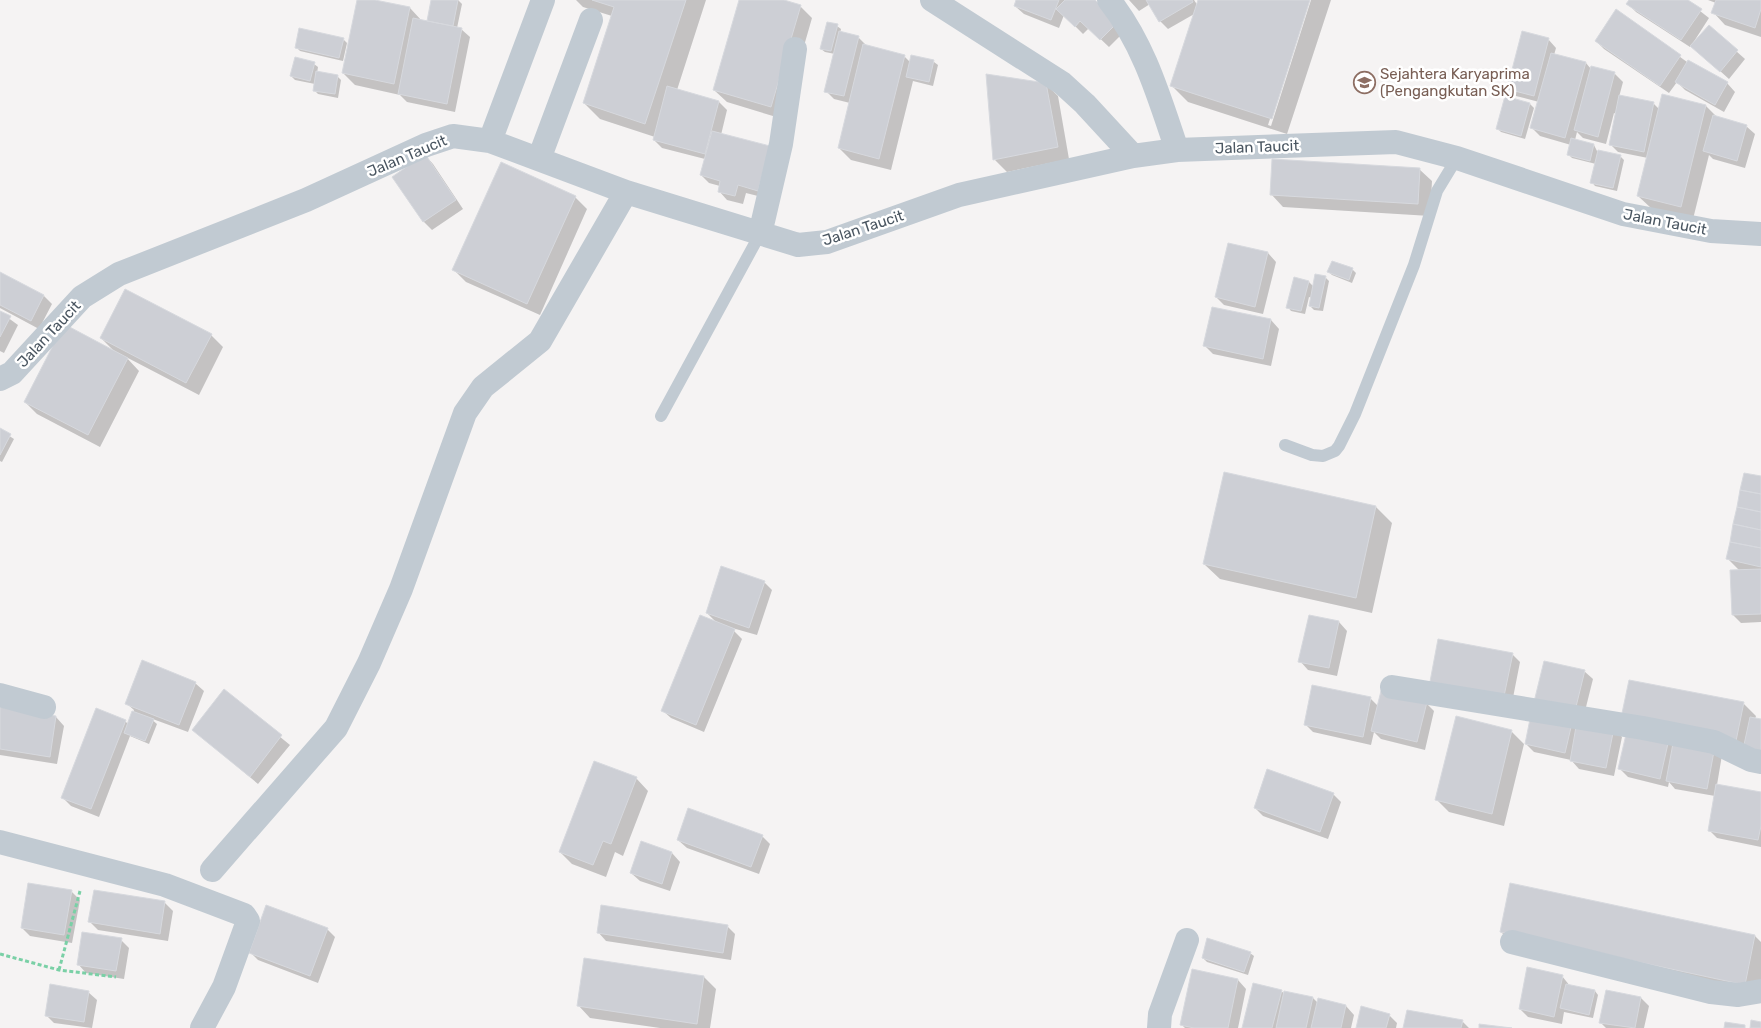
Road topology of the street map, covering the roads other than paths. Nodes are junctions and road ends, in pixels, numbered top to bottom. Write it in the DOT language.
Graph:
graph roads {
  1 [pos="543,0"];
  2 [pos="932,0"];
  3 [pos="1110,0"];
  4 [pos="591,20"];
  5 [pos="795,49"];
  6 [pos="490,141"];
  7 [pos="1177,150"];
  8 [pos="1133,156"];
  9 [pos="1457,158"];
  10 [pos="538,159"];
  11 [pos="626,192"];
  12 [pos="760,234"];
  13 [pos="1761,234"];
  14 [pos="0,379"];
  15 [pos="661,416"];
  16 [pos="1285,445"];
  17 [pos="1392,687"];
  18 [pos="0,695"];
  19 [pos="44,707"];
  20 [pos="1761,762"];
  21 [pos="0,842"];
  22 [pos="212,870"];
  23 [pos="1187,940"];
  24 [pos="1512,942"];
  25 [pos="1761,991"];
  26 [pos="202,1028"];
  27 [pos="1159,1028"];
  1 -- 6 [label="street"];
  2 -- 8 [label="street"];
  3 -- 7 [label="street"];
  4 -- 10 [label="street"];
  5 -- 12 [label="street"];
  6 -- 10 [label="street, Jalan Taucit"];
  6 -- 14 [label="street, Jalan Taucit"];
  7 -- 8 [label="street, Jalan Taucit"];
  7 -- 9 [label="street, Jalan Taucit"];
  8 -- 12 [label="street, Jalan Taucit"];
  9 -- 13 [label="street, Jalan Taucit"];
  9 -- 16 [label="lane"];
  10 -- 11 [label="street, Jalan Taucit"];
  11 -- 12 [label="street, Jalan Taucit"];
  11 -- 22 [label="street"];
  12 -- 15 [label="lane"];
  17 -- 20 [label="street"];
  18 -- 19 [label="street"];
  21 -- 26 [label="street"];
  23 -- 27 [label="street"];
  24 -- 25 [label="street"];
}
